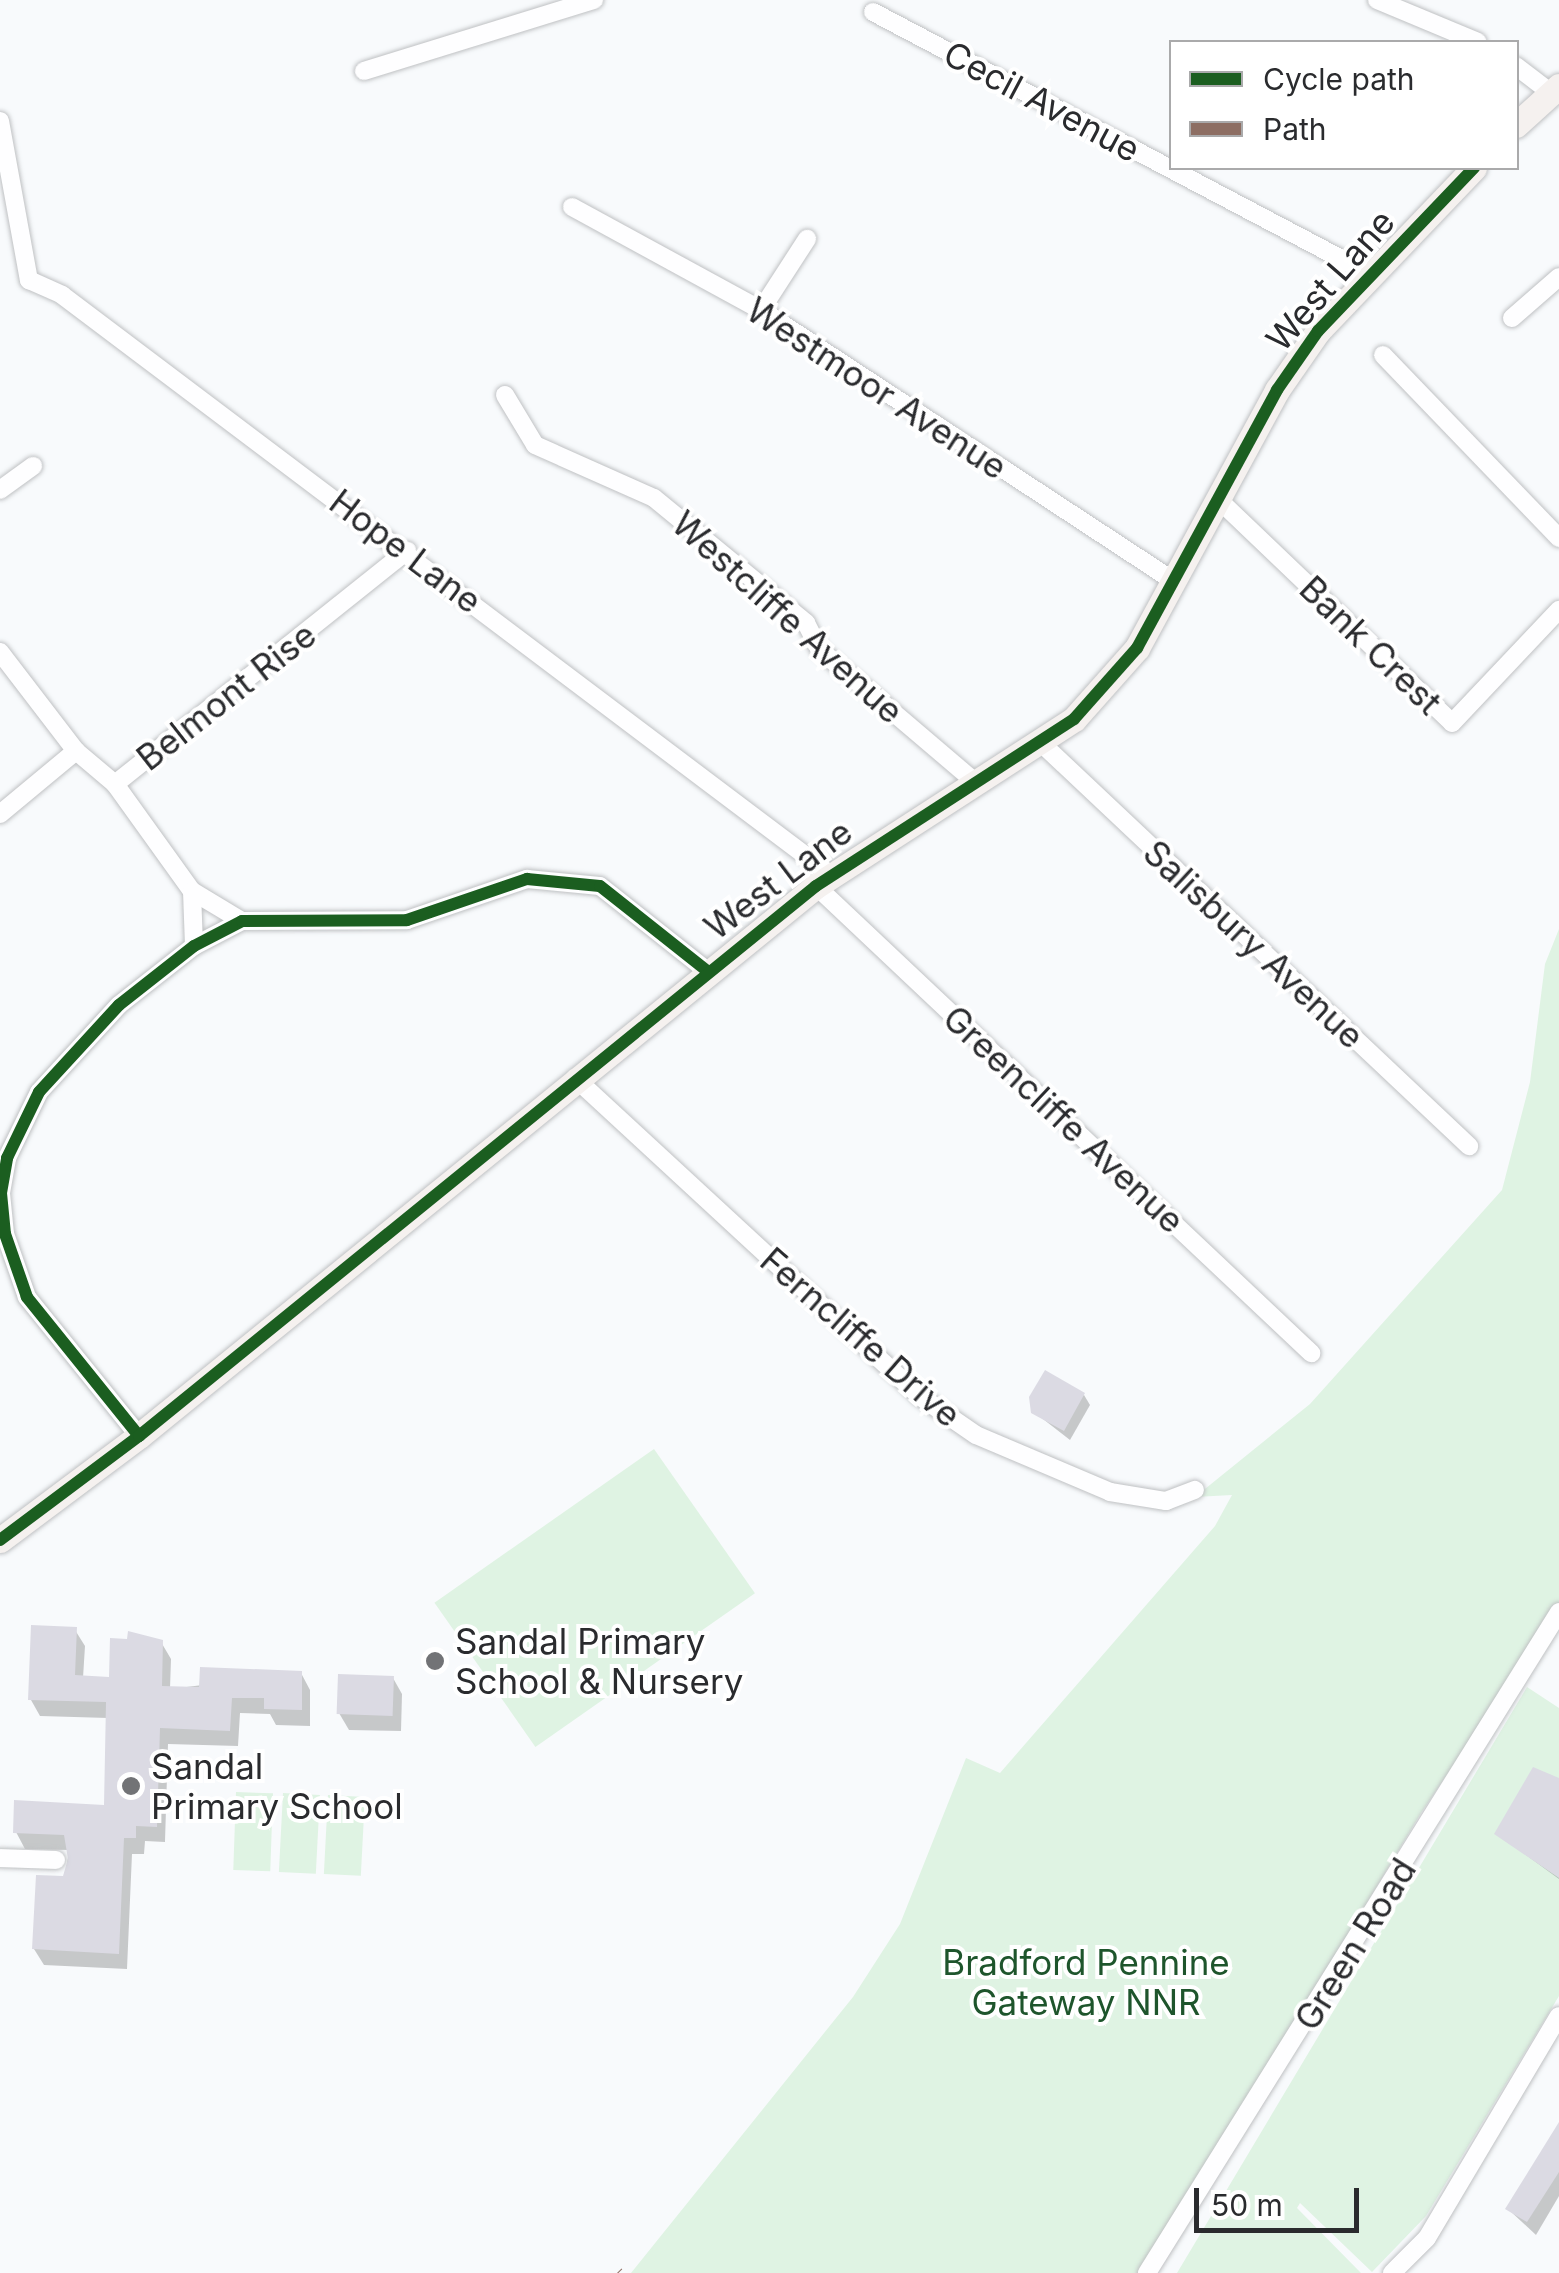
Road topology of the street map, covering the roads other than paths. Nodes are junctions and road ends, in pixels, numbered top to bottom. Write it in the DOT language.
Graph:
graph roads {
  1 [pos="594,0"];
  2 [pos="1376,0"];
  3 [pos="873,12"];
  4 [pos="1473,40"];
  5 [pos="1519,68"];
  6 [pos="364,71"];
  7 [pos="1555,89"];
  8 [pos="0,121"];
  9 [pos="1519,122"];
  10 [pos="1169,168"];
  11 [pos="1173,170"];
  12 [pos="1472,170"];
  13 [pos="572,207"];
  14 [pos="807,239"];
  15 [pos="1370,274"];
  16 [pos="1559,276"];
  17 [pos="761,310"];
  18 [pos="1512,318"];
  19 [pos="1383,355"];
  20 [pos="504,395"];
  21 [pos="33,466"];
  22 [pos="0,490"];
  23 [pos="1220,500"];
  24 [pos="1559,538"];
  25 [pos="408,551"];
  26 [pos="1176,582"];
  27 [pos="1559,610"];
  28 [pos="0,652"];
  29 [pos="1039,741"];
  30 [pos="76,750"];
  31 [pos="974,781"];
  32 [pos="115,784"];
  33 [pos="0,814"];
  34 [pos="824,880"];
  35 [pos="192,891"];
  36 [pos="242,921"];
  37 [pos="194,946"];
  38 [pos="706,970"];
  39 [pos="575,1078"];
  40 [pos="1470,1146"];
  41 [pos="1,1193"];
  42 [pos="1311,1353"];
  43 [pos="139,1436"];
  44 [pos="1194,1490"];
  45 [pos="0,1540"];
  46 [pos="1559,1612"];
  47 [pos="0,1858"];
  48 [pos="56,1860"];
  49 [pos="1559,2016"];
  50 [pos="1416,2249"];
  51 [pos="1148,2273"];
  52 [pos="1392,2273"];
  53 [pos="1419,2273"];
  1 -- 6 [label="street"];
  2 -- 4 [label="street"];
  3 -- 10 [label="street, Cecil Avenue"];
  5 -- 7 [label="street"];
  7 -- 9 [label="street"];
  8 -- 25 [label="street, Hope Lane"];
  11 -- 15 [label="street, Cecil Avenue"];
  12 -- 15 [label="street, West Lane"];
  13 -- 17 [label="street, Westmoor Avenue"];
  14 -- 17 [label="street"];
  15 -- 23 [label="street, West Lane"];
  16 -- 18 [label="street"];
  17 -- 26 [label="street, Westmoor Avenue"];
  19 -- 24 [label="street"];
  20 -- 31 [label="street, Westcliffe Avenue"];
  21 -- 22 [label="street"];
  23 -- 26 [label="street, West Lane"];
  23 -- 27 [label="street, Bank Crest"];
  25 -- 32 [label="street, Belmont Rise"];
  25 -- 34 [label="street, Hope Lane"];
  26 -- 29 [label="street, West Lane"];
  28 -- 30 [label="street"];
  29 -- 31 [label="street, West Lane"];
  29 -- 40 [label="street, Salisbury Avenue"];
  30 -- 32 [label="street, Belmont Rise"];
  30 -- 33 [label="street, Belmont Rise"];
  31 -- 34 [label="street, West Lane"];
  32 -- 35 [label="street"];
  34 -- 38 [label="street, West Lane"];
  34 -- 42 [label="street, Greencliffe Avenue"];
  35 -- 36 [label="street"];
  35 -- 37 [label="street"];
  36 -- 37 [label="street"];
  36 -- 38 [label="street"];
  37 -- 41 [label="street"];
  38 -- 39 [label="street, West Lane"];
  39 -- 43 [label="street, West Lane"];
  39 -- 44 [label="street, Ferncliffe Drive"];
  41 -- 43 [label="street"];
  43 -- 45 [label="street, West Lane"];
  46 -- 51 [label="street, Green Road"];
  47 -- 48 [label="street"];
  49 -- 50 [label="street"];
  50 -- 52 [label="street"];
  50 -- 53 [label="street"];
}
